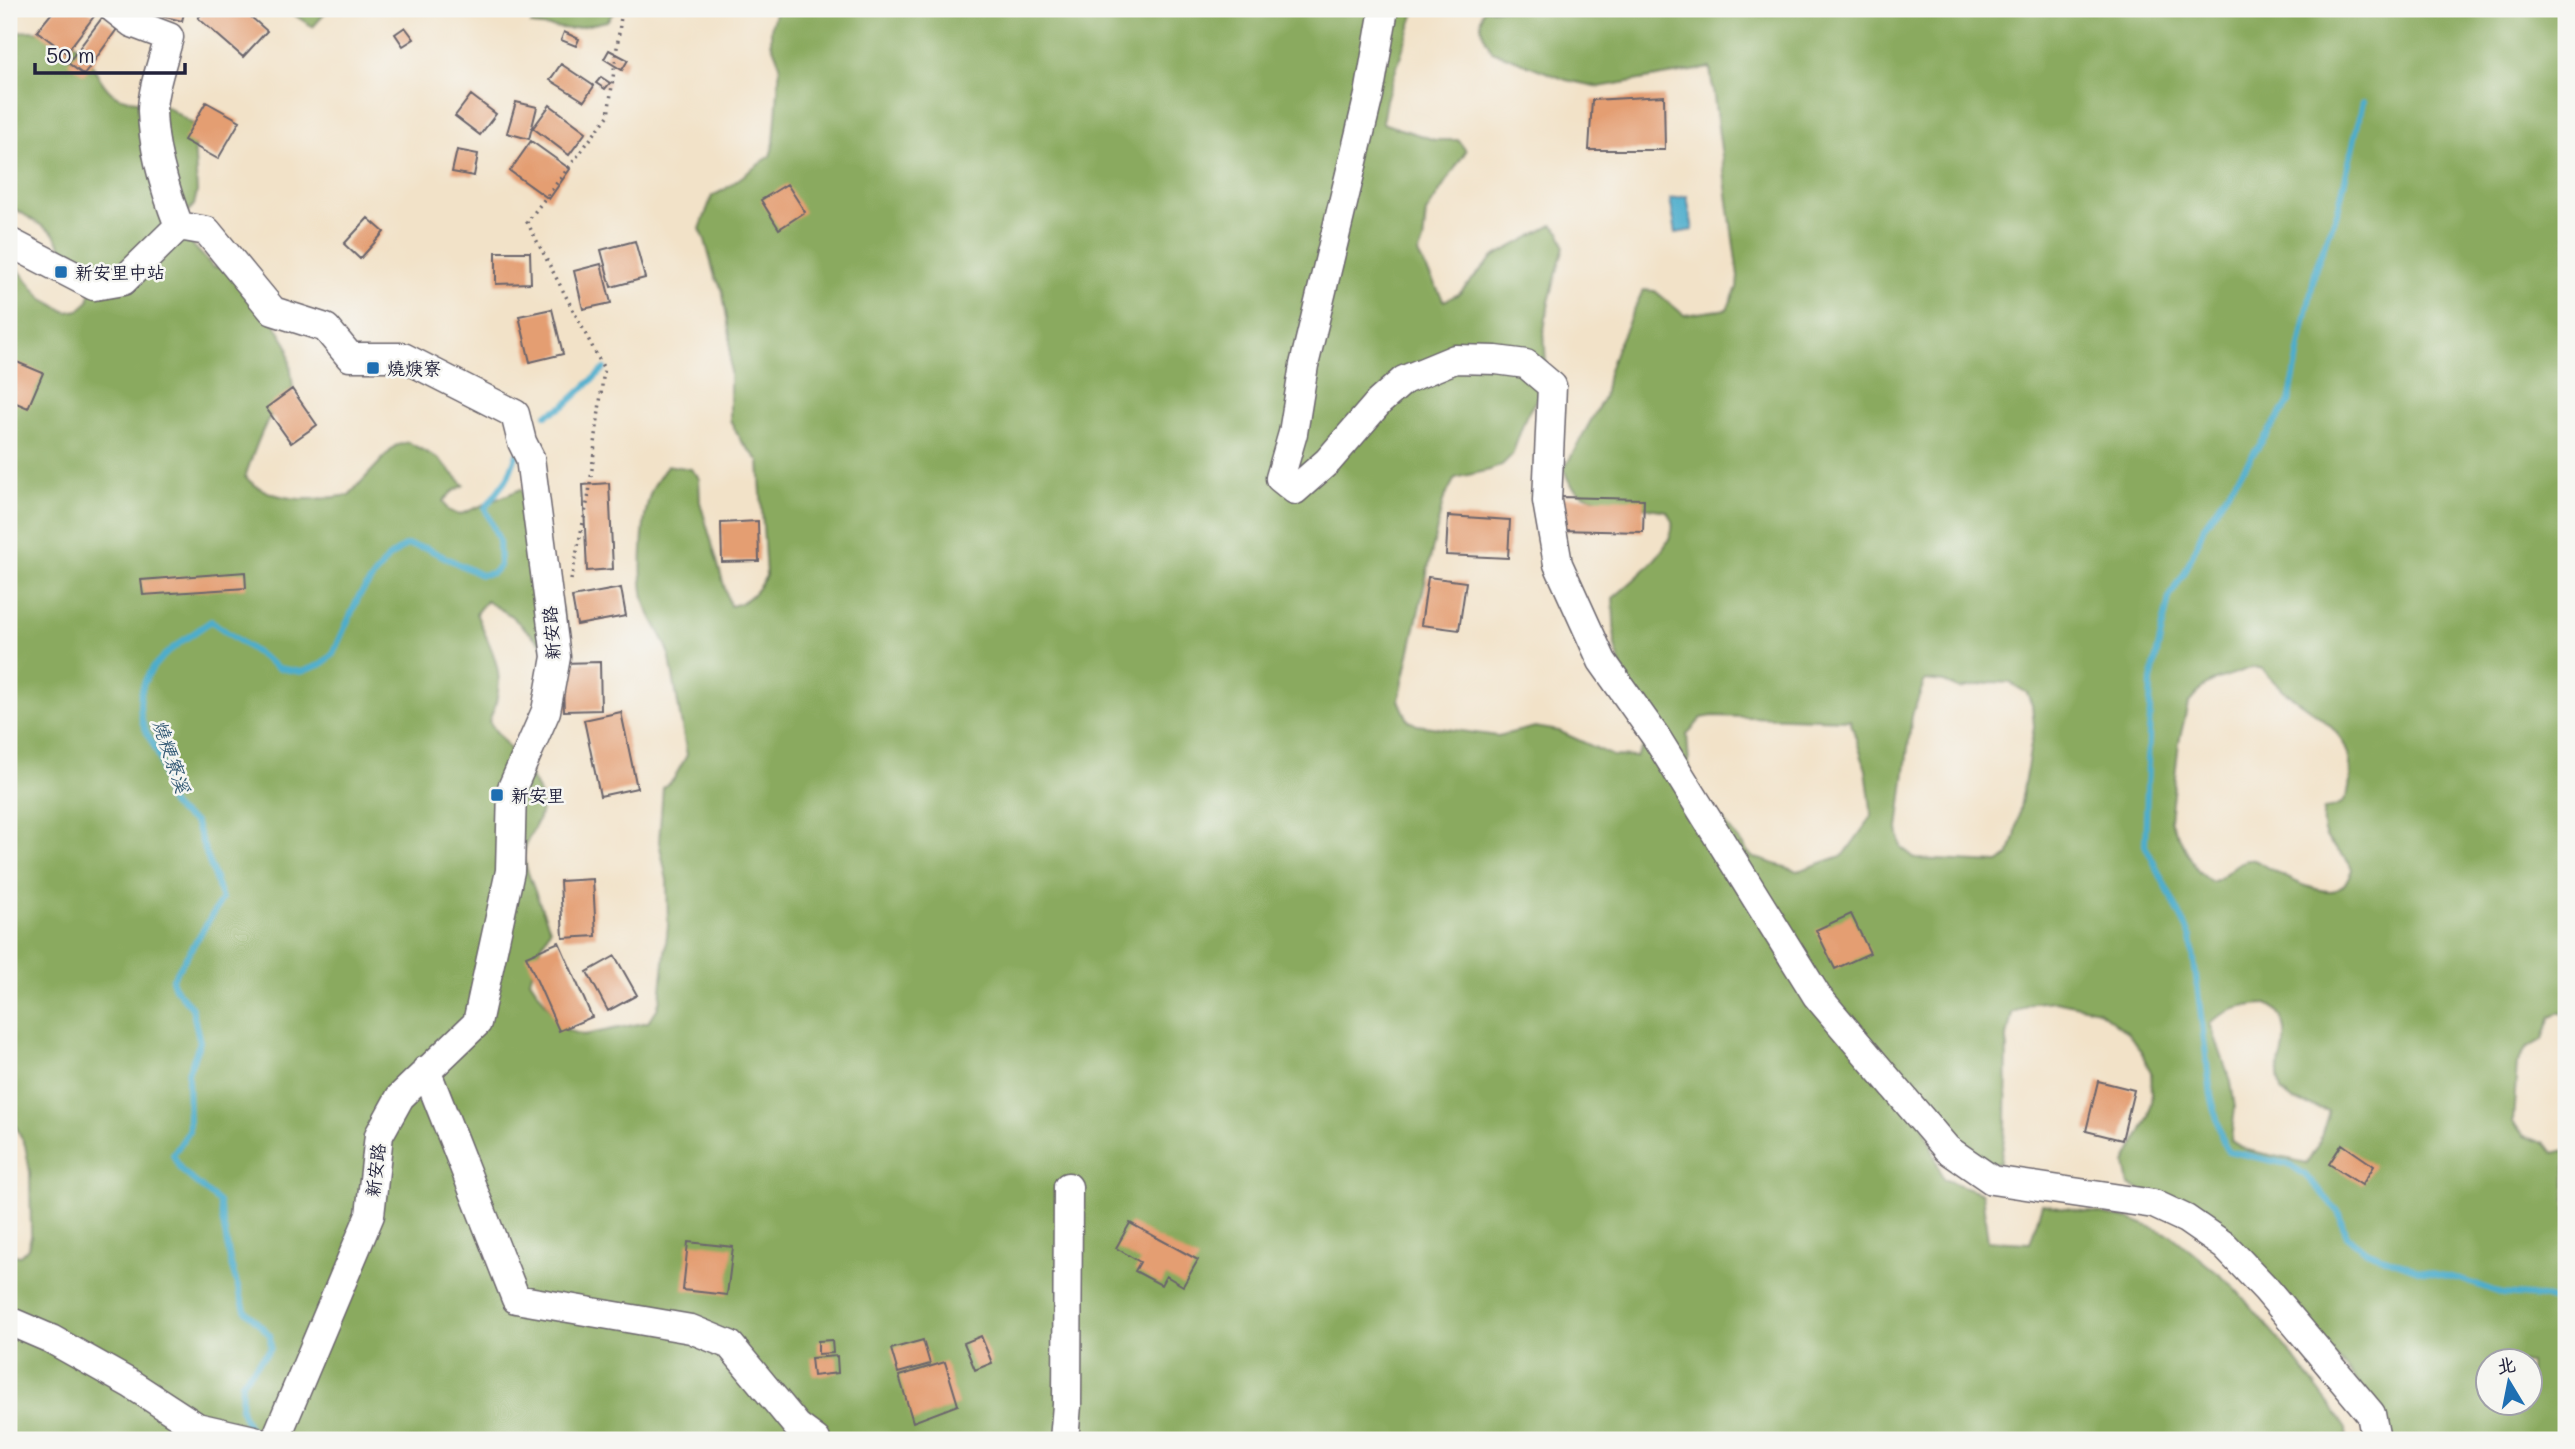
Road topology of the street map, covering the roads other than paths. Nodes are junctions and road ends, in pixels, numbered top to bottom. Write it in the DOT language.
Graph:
graph roads {
  1 [pos="114,9"];
  2 [pos="1384,9"];
  3 [pos="179,226"];
  4 [pos="9,242"];
  5 [pos="426,1070"];
  6 [pos="1068,1187"];
  7 [pos="9,1321"];
  8 [pos="198,1434"];
  9 [pos="268,1439"];
  10 [pos="816,1440"];
  11 [pos="1063,1440"];
  12 [pos="2376,1440"];
  1 -- 3 [label="street"];
  2 -- 12 [label="street"];
  3 -- 4 [label="street"];
  3 -- 5 [label="street, 新安路"];
  5 -- 9 [label="street, 新安路"];
  5 -- 10 [label="street"];
  6 -- 11 [label="street"];
  7 -- 8 [label="street, 新安路"];
  8 -- 9 [label="street, 新安路"];
}
